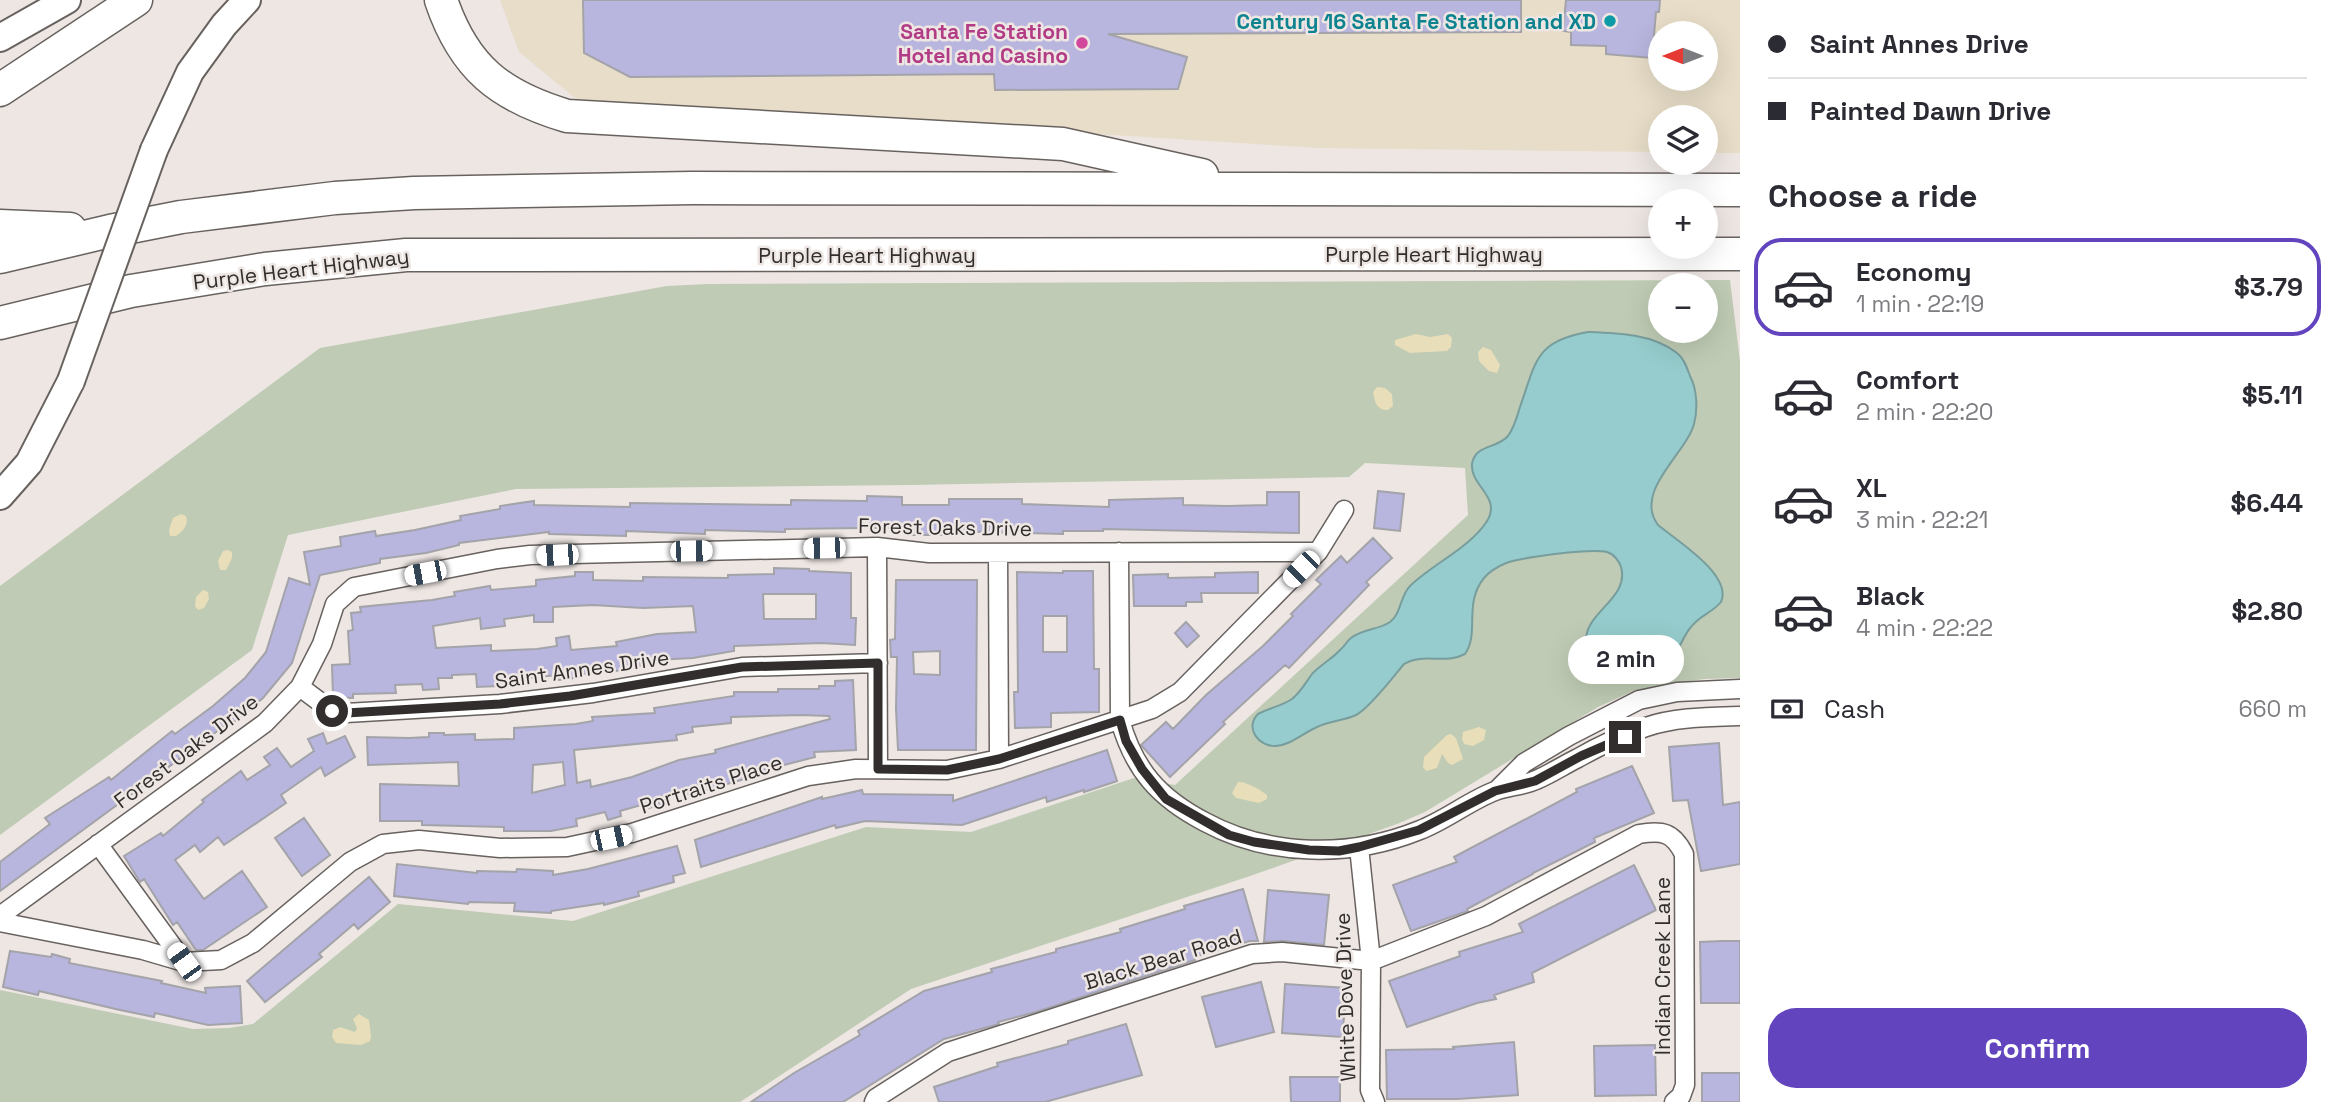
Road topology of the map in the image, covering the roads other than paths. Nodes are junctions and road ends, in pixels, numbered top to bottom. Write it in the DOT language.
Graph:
graph roads {
  1 [pos="67,0"];
  2 [pos="136,0"];
  3 [pos="247,0"];
  4 [pos="441,0"];
  5 [pos="0,38"];
  6 [pos="0,90"];
  7 [pos="1261,189"];
  8 [pos="1740,190"];
  9 [pos="0,226"];
  10 [pos="110,231"];
  11 [pos="1740,254"];
  12 [pos="0,257"];
  13 [pos="0,323"];
  14 [pos="0,496"];
  15 [pos="1344,510"];
  16 [pos="877,547"];
  17 [pos="1119,552"];
  18 [pos="1318,552"];
  19 [pos="998,553"];
  20 [pos="878,663"];
  21 [pos="300,687"];
  22 [pos="1740,689"];
  23 [pos="1740,716"];
  24 [pos="1120,720"];
  25 [pos="999,759"];
  26 [pos="878,769"];
  27 [pos="1495,791"];
  28 [pos="1667,834"];
  29 [pos="98,844"];
  30 [pos="1359,847"];
  31 [pos="0,916"];
  32 [pos="0,922"];
  33 [pos="1371,961"];
  34 [pos="184,962"];
  35 [pos="874,1102"];
  36 [pos="1375,1102"];
  37 [pos="1674,1102"];
  1 -- 5 [label="main road"];
  2 -- 6 [label="highway"];
  3 -- 14 [label="main road, bridge"];
  4 -- 7 [label="highway"];
  7 -- 8 [label="highway"];
  7 -- 10 [label="highway"];
  9 -- 10 [label="highway"];
  10 -- 12 [label="highway"];
  11 -- 13 [label="highway, Purple Heart Highway"];
  15 -- 18 [label="street, Portraits Place"];
  16 -- 19 [label="street, Forest Oaks Drive"];
  16 -- 20 [label="street"];
  16 -- 21 [label="street, Forest Oaks Drive"];
  17 -- 18 [label="street, Forest Oaks Drive"];
  17 -- 19 [label="street, Forest Oaks Drive"];
  17 -- 24 [label="street"];
  18 -- 24 [label="street, Portraits Place"];
  19 -- 25 [label="street"];
  20 -- 21 [label="street, Saint Annes Drive"];
  20 -- 26 [label="street"];
  21 -- 29 [label="street, Forest Oaks Drive"];
  22 -- 27 [label="street"];
  23 -- 27 [label="street"];
  24 -- 25 [label="street, Portraits Place"];
  24 -- 30 [label="street"];
  25 -- 26 [label="street, Portraits Place"];
  26 -- 34 [label="street, Portraits Place"];
  27 -- 30 [label="street"];
  28 -- 33 [label="street, Black Bear Road"];
  28 -- 37 [label="street, Indian Creek Lane"];
  29 -- 31 [label="street, Forest Oaks Drive"];
  29 -- 34 [label="street"];
  30 -- 33 [label="street, White Dove Drive"];
  32 -- 34 [label="street, Portraits Place"];
  33 -- 35 [label="street, Black Bear Road"];
  33 -- 36 [label="street, White Dove Drive"];
}
